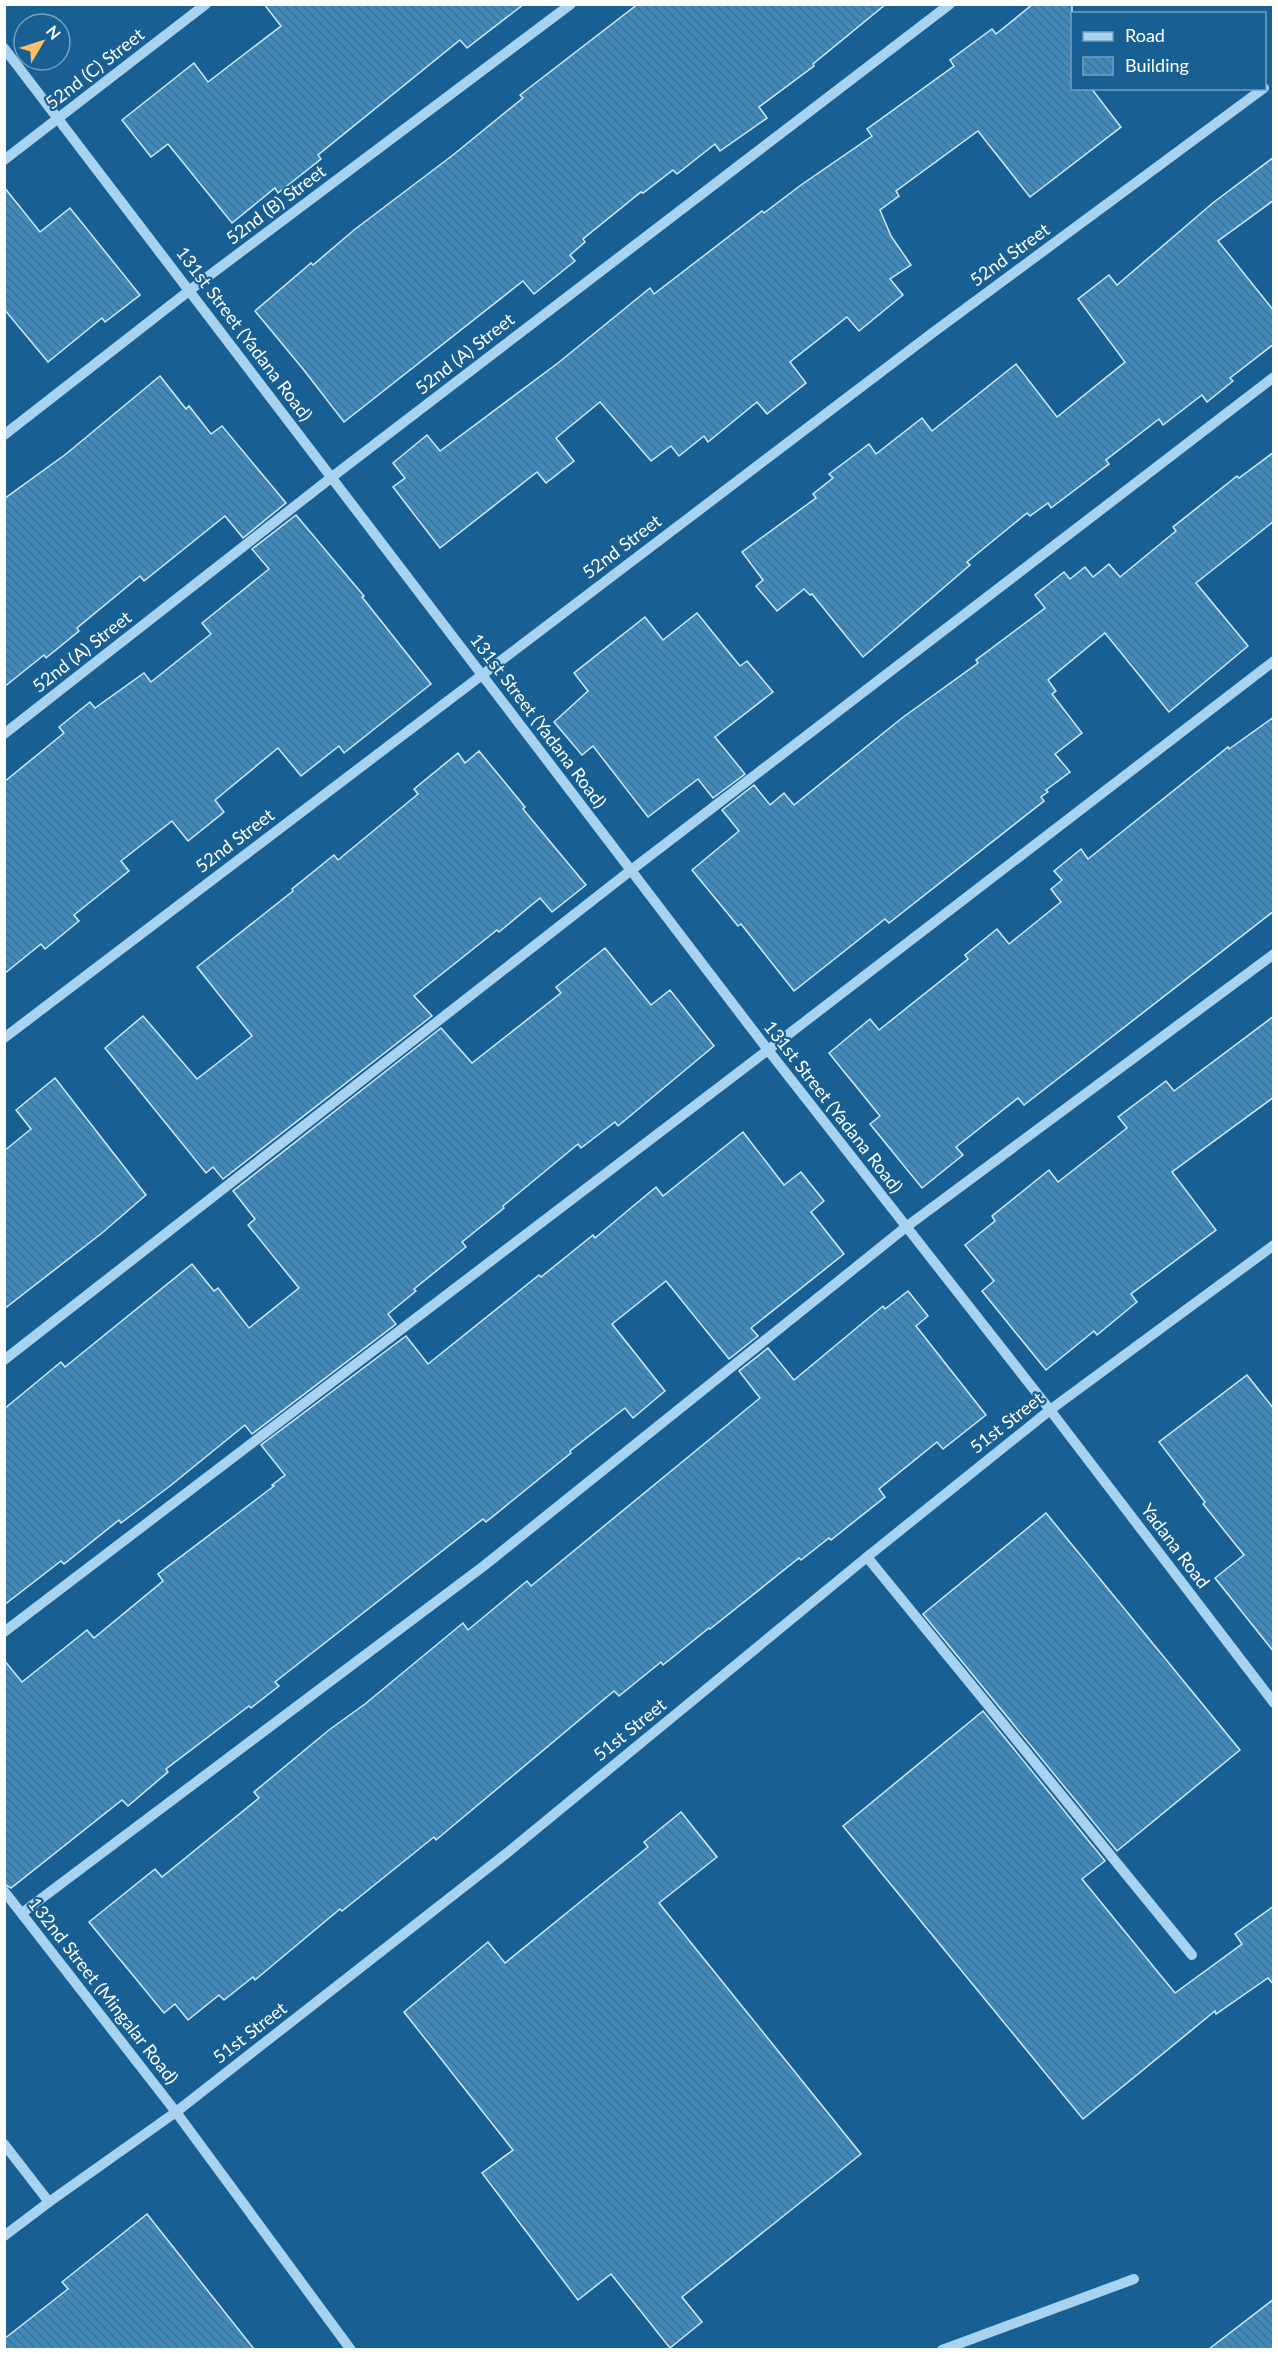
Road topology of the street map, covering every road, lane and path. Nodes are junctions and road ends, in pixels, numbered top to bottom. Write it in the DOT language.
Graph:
graph roads {
  1 [pos="206,4"];
  2 [pos="571,4"];
  3 [pos="950,4"];
  4 [pos="4,48"];
  5 [pos="1261,90"];
  6 [pos="58,118"];
  7 [pos="4,160"];
  8 [pos="190,290"];
  9 [pos="1274,376"];
  10 [pos="4,435"];
  11 [pos="332,477"];
  12 [pos="1274,661"];
  13 [pos="481,674"];
  14 [pos="4,734"];
  15 [pos="630,871"];
  16 [pos="1274,954"];
  17 [pos="4,1038"];
  18 [pos="768,1050"];
  19 [pos="906,1227"];
  20 [pos="1274,1245"];
  21 [pos="4,1360"];
  22 [pos="1050,1410"];
  23 [pos="867,1557"];
  24 [pos="4,1632"];
  25 [pos="1274,1703"];
  26 [pos="4,1891"];
  27 [pos="22,1913"];
  28 [pos="1192,1955"];
  29 [pos="176,2112"];
  30 [pos="4,2144"];
  31 [pos="49,2202"];
  32 [pos="4,2236"];
  33 [pos="1134,2279"];
  34 [pos="351,2349"];
  35 [pos="942,2349"];
  1 -- 6 [label="street, 52nd (C) Street"];
  2 -- 8 [label="street, 52nd (B) Street"];
  3 -- 11 [label="street, 52nd (A) Street"];
  4 -- 6 [label="street, 131st Street (Yadana Road)"];
  5 -- 13 [label="street, 52nd Street"];
  6 -- 7 [label="street, 52nd (C) Street"];
  6 -- 8 [label="street, 131st Street (Yadana Road)"];
  8 -- 10 [label="street, 52nd (B) Street"];
  8 -- 11 [label="street, 131st Street (Yadana Road)"];
  9 -- 15 [label="street"];
  11 -- 13 [label="street, 131st Street (Yadana Road)"];
  11 -- 14 [label="street, 52nd (A) Street"];
  12 -- 18 [label="street"];
  13 -- 15 [label="street, 131st Street (Yadana Road)"];
  13 -- 17 [label="street, 52nd Street"];
  15 -- 18 [label="street, 131st Street (Yadana Road)"];
  15 -- 21 [label="street"];
  16 -- 19 [label="street"];
  18 -- 19 [label="street, 131st Street (Yadana Road)"];
  18 -- 24 [label="street"];
  19 -- 22 [label="street, 131st Street (Yadana Road)"];
  19 -- 27 [label="street"];
  20 -- 22 [label="street, 51st Street"];
  22 -- 23 [label="street, 51st Street"];
  22 -- 25 [label="street, Yadana Road"];
  23 -- 28 [label="street"];
  23 -- 29 [label="street, 51st Street"];
  26 -- 27 [label="street, 132nd Street (Mingalar Road)"];
  27 -- 29 [label="street, 132nd Street (Mingalar Road)"];
  29 -- 31 [label="street, 51st Street"];
  29 -- 34 [label="street, 132nd Street (Mingalar Road)"];
  30 -- 31 [label="street"];
  31 -- 32 [label="street, 51st Street"];
  33 -- 35 [label="street"];
}
